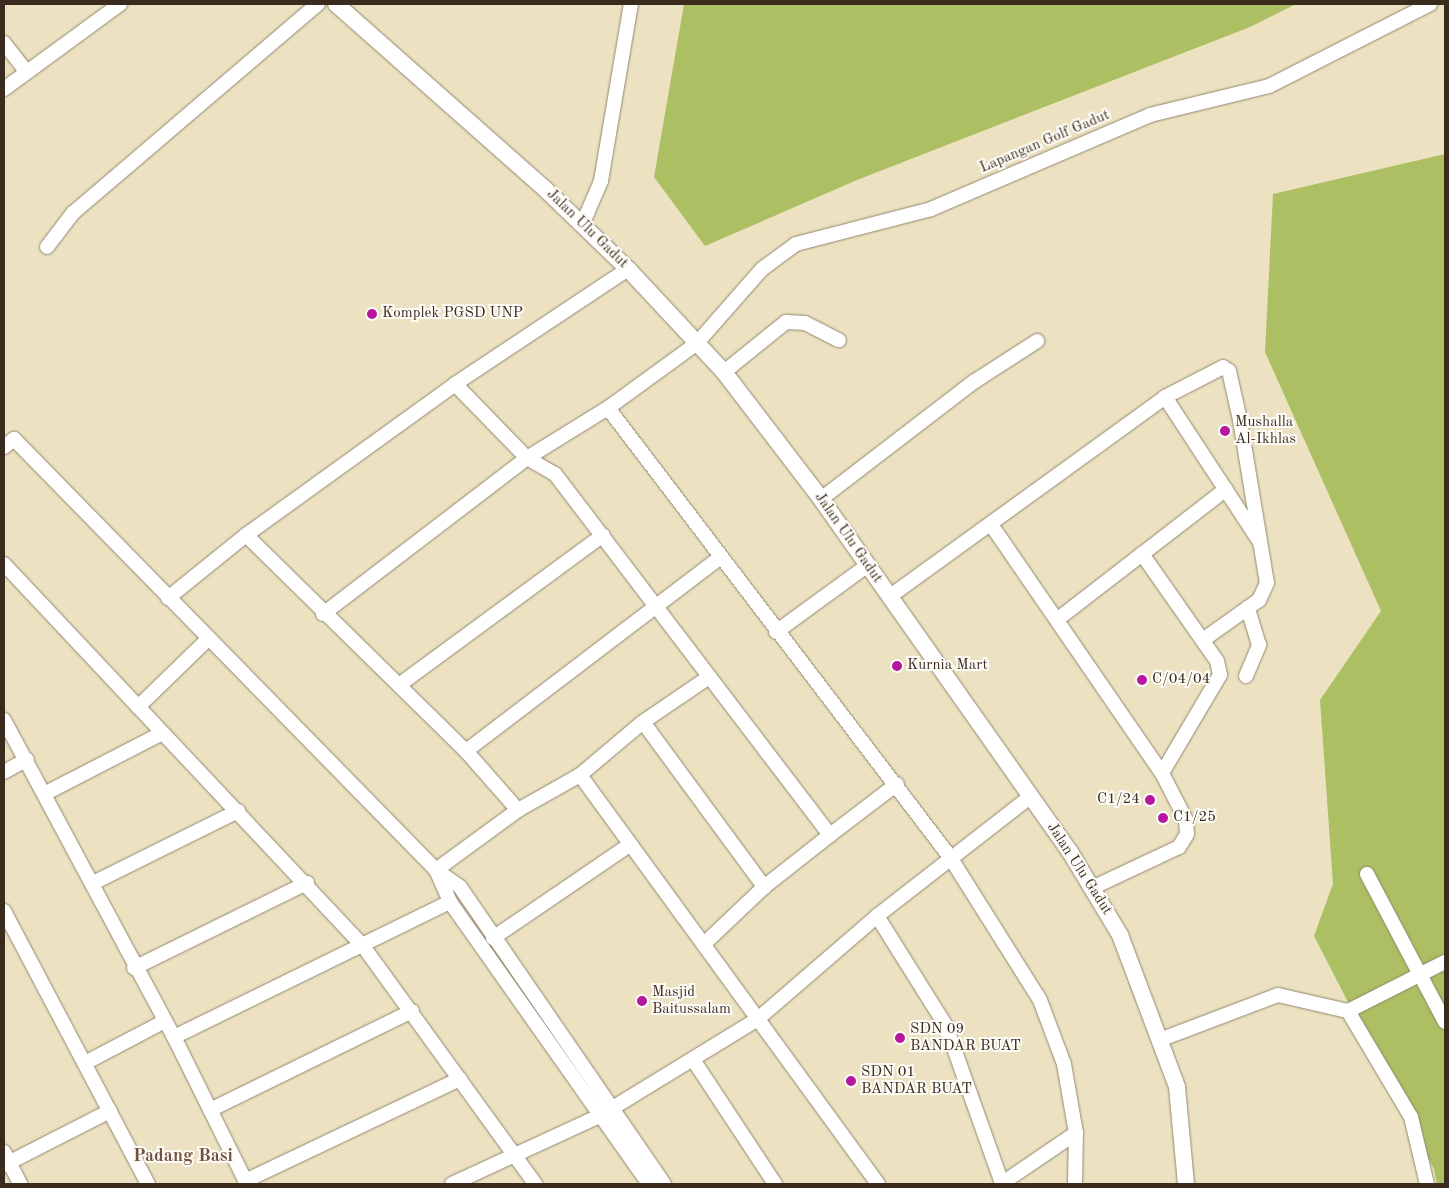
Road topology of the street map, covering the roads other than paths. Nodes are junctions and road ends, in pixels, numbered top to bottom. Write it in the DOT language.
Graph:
graph roads {
  1 [pos="120,4"];
  2 [pos="318,4"];
  3 [pos="336,4"];
  4 [pos="631,4"];
  5 [pos="1430,4"];
  6 [pos="4,43"];
  7 [pos="25,70"];
  8 [pos="4,89"];
  9 [pos="582,225"];
  10 [pos="47,247"];
  11 [pos="628,269"];
  12 [pos="839,340"];
  13 [pos="1037,341"];
  14 [pos="697,343"];
  15 [pos="724,372"];
  16 [pos="455,384"];
  17 [pos="1165,397"];
  18 [pos="608,408"];
  19 [pos="4,447"];
  20 [pos="527,458"];
  21 [pos="1226,489"];
  22 [pos="821,499"];
  23 [pos="992,526"];
  24 [pos="603,535"];
  25 [pos="246,536"];
  26 [pos="1265,548"];
  27 [pos="1142,554"];
  28 [pos="722,557"];
  29 [pos="4,564"];
  30 [pos="868,565"];
  31 [pos="889,597"];
  32 [pos="168,598"];
  33 [pos="657,606"];
  34 [pos="1248,608"];
  35 [pos="323,614"];
  36 [pos="1058,619"];
  37 [pos="776,632"];
  38 [pos="208,639"];
  39 [pos="1203,640"];
  40 [pos="1246,676"];
  41 [pos="709,677"];
  42 [pos="399,685"];
  43 [pos="138,707"];
  44 [pos="4,720"];
  45 [pos="643,722"];
  46 [pos="162,733"];
  47 [pos="466,751"];
  48 [pos="26,759"];
  49 [pos="4,772"];
  50 [pos="1162,773"];
  51 [pos="580,774"];
  52 [pos="897,784"];
  53 [pos="46,793"];
  54 [pos="1031,796"];
  55 [pos="518,810"];
  56 [pos="238,811"];
  57 [pos="830,835"];
  58 [pos="628,846"];
  59 [pos="950,857"];
  60 [pos="436,870"];
  61 [pos="1367,874"];
  62 [pos="93,883"];
  63 [pos="307,883"];
  64 [pos="764,887"];
  65 [pos="1094,887"];
  66 [pos="450,902"];
  67 [pos="4,911"];
  68 [pos="877,916"];
  69 [pos="493,938"];
  70 [pos="704,944"];
  71 [pos="363,946"];
  72 [pos="1445,962"];
  73 [pos="134,968"];
  74 [pos="1419,977"];
  75 [pos="412,1011"];
  76 [pos="1348,1011"];
  77 [pos="759,1018"];
  78 [pos="165,1021"];
  79 [pos="1445,1022"];
  80 [pos="174,1037"];
  81 [pos="1162,1039"];
  82 [pos="694,1061"];
  83 [pos="85,1063"];
  84 [pos="460,1079"];
  85 [pos="210,1110"];
  86 [pos="110,1111"];
  87 [pos="606,1112"];
  88 [pos="1076,1133"];
  89 [pos="514,1154"];
  90 [pos="5,1160"];
  91 [pos="246,1183"];
  92 [pos="20,1184"];
  93 [pos="148,1184"];
  94 [pos="452,1184"];
  95 [pos="535,1184"];
  96 [pos="649,1184"];
  97 [pos="664,1184"];
  98 [pos="775,1184"];
  99 [pos="878,1184"];
  100 [pos="1002,1184"];
  101 [pos="1076,1184"];
  102 [pos="1186,1184"];
  103 [pos="1427,1184"];
  1 -- 7 [label="street"];
  2 -- 10 [label="street"];
  3 -- 9 [label="street, Jalan Ulu Gadut"];
  4 -- 9 [label="street"];
  5 -- 14 [label="street, Lapangan Golf Gadut"];
  6 -- 7 [label="street"];
  7 -- 8 [label="street"];
  9 -- 11 [label="street, Jalan Ulu Gadut"];
  11 -- 14 [label="street, Jalan Ulu Gadut"];
  11 -- 16 [label="street"];
  12 -- 15 [label="street"];
  13 -- 22 [label="street"];
  14 -- 15 [label="street, Jalan Ulu Gadut"];
  14 -- 18 [label="street, Lapangan Golf Gadut"];
  15 -- 22 [label="street, Jalan Ulu Gadut"];
  16 -- 20 [label="street"];
  16 -- 25 [label="street"];
  17 -- 21 [label="street"];
  17 -- 23 [label="street"];
  17 -- 26 [label="street"];
  18 -- 20 [label="street, Lapangan Golf Gadut"];
  18 -- 28 [label="street"];
  19 -- 32 [label="street"];
  20 -- 24 [label="street"];
  20 -- 35 [label="street, Lapangan Golf Gadut"];
  21 -- 26 [label="street"];
  21 -- 27 [label="street"];
  22 -- 30 [label="street, Jalan Ulu Gadut"];
  23 -- 31 [label="street"];
  23 -- 36 [label="street"];
  24 -- 33 [label="street"];
  24 -- 42 [label="street"];
  25 -- 32 [label="street"];
  25 -- 35 [label="street"];
  26 -- 34 [label="street"];
  27 -- 36 [label="street"];
  27 -- 39 [label="street"];
  28 -- 33 [label="street"];
  28 -- 37 [label="street"];
  29 -- 43 [label="street"];
  30 -- 31 [label="street, Jalan Ulu Gadut"];
  30 -- 37 [label="street"];
  31 -- 54 [label="street, Jalan Ulu Gadut"];
  32 -- 38 [label="street"];
  33 -- 41 [label="street"];
  33 -- 47 [label="street"];
  34 -- 39 [label="street"];
  34 -- 40 [label="street"];
  35 -- 42 [label="street"];
  36 -- 50 [label="street"];
  37 -- 52 [label="street"];
  38 -- 43 [label="street"];
  38 -- 60 [label="street"];
  39 -- 50 [label="street"];
  41 -- 45 [label="street"];
  41 -- 57 [label="street"];
  42 -- 47 [label="street"];
  43 -- 46 [label="street"];
  44 -- 48 [label="street"];
  45 -- 51 [label="street"];
  45 -- 64 [label="street"];
  46 -- 53 [label="street"];
  46 -- 56 [label="street"];
  47 -- 55 [label="street"];
  48 -- 49 [label="street"];
  48 -- 53 [label="street"];
  50 -- 65 [label="street"];
  51 -- 55 [label="street"];
  51 -- 58 [label="street"];
  52 -- 57 [label="street"];
  52 -- 59 [label="street"];
  53 -- 62 [label="street"];
  54 -- 59 [label="street"];
  54 -- 65 [label="street, Jalan Ulu Gadut"];
  55 -- 60 [label="street"];
  56 -- 62 [label="street"];
  56 -- 63 [label="street"];
  57 -- 64 [label="street"];
  58 -- 69 [label="street"];
  58 -- 70 [label="street"];
  59 -- 68 [label="street"];
  59 -- 88 [label="street"];
  60 -- 66 [label="street"];
  60 -- 69 [label="street"];
  61 -- 74 [label="street"];
  62 -- 73 [label="street"];
  63 -- 71 [label="street"];
  63 -- 73 [label="street"];
  64 -- 70 [label="street"];
  65 -- 81 [label="street, Jalan Ulu Gadut"];
  66 -- 71 [label="street"];
  66 -- 87 [label="street"];
  67 -- 83 [label="street"];
  68 -- 77 [label="street"];
  68 -- 100 [label="street"];
  69 -- 87 [label="street"];
  70 -- 77 [label="street"];
  71 -- 75 [label="street"];
  71 -- 80 [label="street"];
  72 -- 74 [label="street"];
  73 -- 78 [label="street"];
  74 -- 76 [label="street"];
  74 -- 79 [label="street"];
  75 -- 84 [label="street"];
  75 -- 85 [label="street"];
  76 -- 81 [label="street"];
  76 -- 103 [label="street"];
  77 -- 82 [label="street"];
  77 -- 99 [label="street"];
  78 -- 80 [label="street"];
  78 -- 83 [label="street"];
  80 -- 85 [label="street"];
  81 -- 102 [label="street, Jalan Ulu Gadut"];
  82 -- 87 [label="street"];
  82 -- 98 [label="street"];
  83 -- 86 [label="street"];
  84 -- 89 [label="street"];
  84 -- 91 [label="street"];
  85 -- 91 [label="street"];
  86 -- 90 [label="street"];
  86 -- 93 [label="street"];
  87 -- 89 [label="street"];
  87 -- 96 [label="street"];
  87 -- 97 [label="street"];
  88 -- 100 [label="street"];
  88 -- 101 [label="street"];
  89 -- 94 [label="street"];
  89 -- 95 [label="street"];
  90 -- 92 [label="street"];
}
